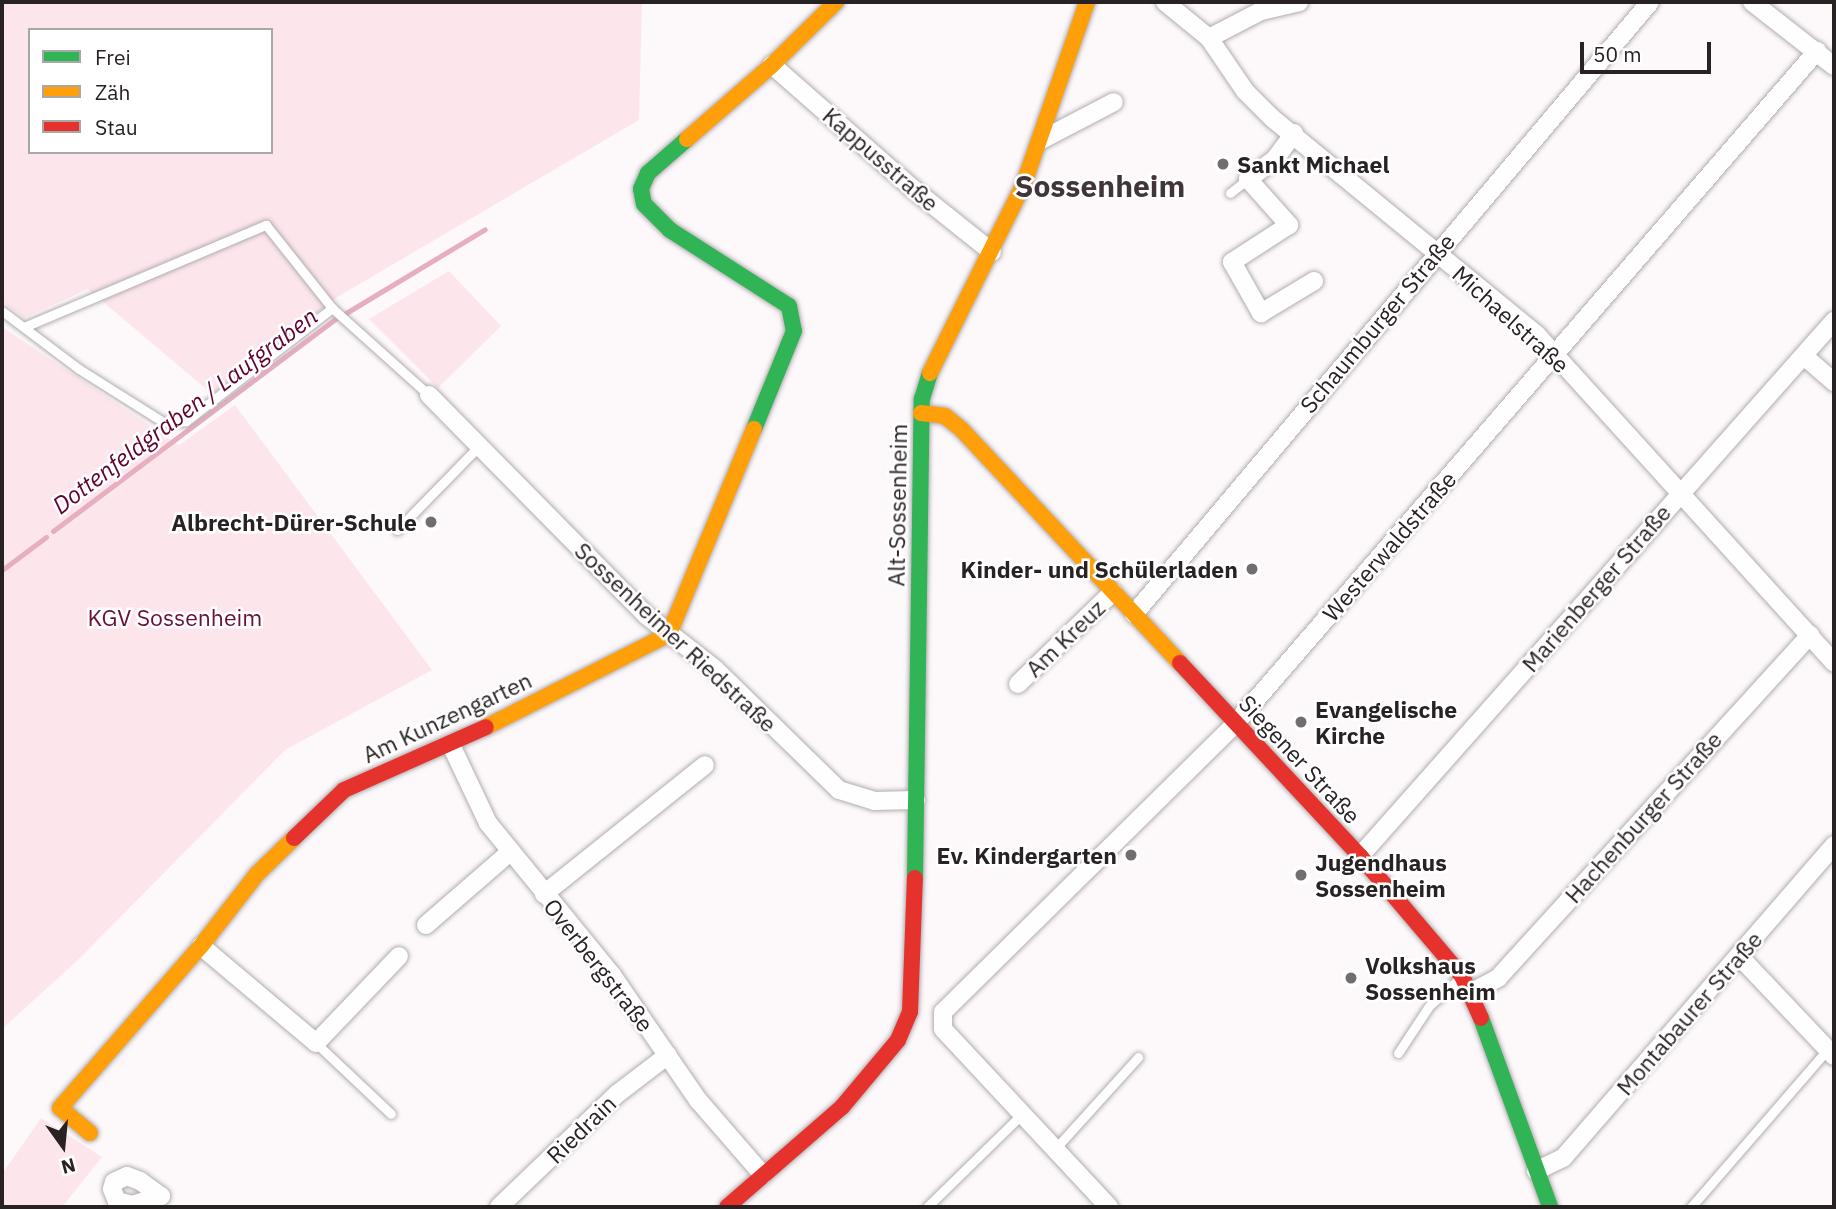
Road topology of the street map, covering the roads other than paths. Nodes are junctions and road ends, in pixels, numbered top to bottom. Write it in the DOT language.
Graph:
graph roads {
  1 [pos="836,2"];
  2 [pos="1165,2"];
  3 [pos="1298,2"];
  4 [pos="1650,2"];
  5 [pos="1752,2"];
  6 [pos="1082,7"];
  7 [pos="1209,38"];
  8 [pos="1817,51"];
  9 [pos="772,65"];
  10 [pos="1834,66"];
  11 [pos="1114,102"];
  12 [pos="1294,133"];
  13 [pos="1041,140"];
  14 [pos="1248,179"];
  15 [pos="1230,193"];
  16 [pos="1437,251"];
  17 [pos="992,252"];
  18 [pos="1314,281"];
  19 [pos="332,308"];
  20 [pos="2,312"];
  21 [pos="1834,321"];
  22 [pos="24,327"];
  23 [pos="1555,355"];
  24 [pos="1804,356"];
  25 [pos="1834,382"];
  26 [pos="429,395"];
  27 [pos="921,414"];
  28 [pos="480,446"];
  29 [pos="1679,493"];
  30 [pos="397,530"];
  31 [pos="1113,592"];
  32 [pos="1134,614"];
  33 [pos="669,634"];
  34 [pos="1810,635"];
  35 [pos="1834,662"];
  36 [pos="1018,684"];
  37 [pos="1235,724"];
  38 [pos="451,745"];
  39 [pos="705,765"];
  40 [pos="916,800"];
  41 [pos="1834,845"];
  42 [pos="510,852"];
  43 [pos="1360,856"];
  44 [pos="544,894"];
  45 [pos="426,925"];
  46 [pos="201,946"];
  47 [pos="399,956"];
  48 [pos="1739,956"];
  49 [pos="1462,976"];
  50 [pos="1472,992"];
  51 [pos="316,1043"];
  52 [pos="1831,1052"];
  53 [pos="1398,1053"];
  54 [pos="668,1055"];
  55 [pos="1139,1057"];
  56 [pos="391,1114"];
  57 [pos="1022,1114"];
  58 [pos="90,1133"];
  59 [pos="1055,1149"];
  60 [pos="1536,1171"];
  61 [pos="763,1175"];
  62 [pos="160,1196"];
  63 [pos="111,1204"];
  64 [pos="176,1207"];
  65 [pos="499,1207"];
  66 [pos="727,1207"];
  67 [pos="927,1207"];
  68 [pos="1109,1207"];
  69 [pos="1550,1207"];
  70 [pos="1692,1207"];
  1 -- 9 [label="main road"];
  2 -- 7 [label="street, Michaelstraße"];
  3 -- 7 [label="street"];
  4 -- 16 [label="street, Schaumburger Straße"];
  5 -- 8 [label="street"];
  6 -- 13 [label="main road, Alt-Sossenheim"];
  7 -- 12 [label="street, Michaelstraße"];
  8 -- 10 [label="street"];
  8 -- 23 [label="street, Westerwaldstraße"];
  9 -- 17 [label="street, Kappusstraße"];
  9 -- 33 [label="main road"];
  11 -- 13 [label="street"];
  12 -- 14 [label="street"];
  12 -- 16 [label="street, Michaelstraße"];
  13 -- 17 [label="main road, Alt-Sossenheim"];
  14 -- 15 [label="lane"];
  14 -- 18 [label="street"];
  16 -- 23 [label="street, Michaelstraße"];
  16 -- 32 [label="street, Schaumburger Straße"];
  17 -- 27 [label="main road, Alt-Sossenheim"];
  19 -- 22 [label="lane"];
  19 -- 22 [label="lane"];
  19 -- 26 [label="lane"];
  20 -- 22 [label="lane"];
  21 -- 24 [label="street, Marienberger Straße"];
  23 -- 29 [label="street, Michaelstraße"];
  23 -- 37 [label="street, Westerwaldstraße"];
  24 -- 25 [label="street"];
  24 -- 29 [label="street, Marienberger Straße"];
  26 -- 28 [label="street, Sossenheimer Riedstraße"];
  27 -- 31 [label="main road, Siegener Straße"];
  27 -- 40 [label="main road, Alt-Sossenheim"];
  28 -- 30 [label="lane"];
  28 -- 33 [label="street, Sossenheimer Riedstraße"];
  29 -- 34 [label="street, Michaelstraße"];
  29 -- 43 [label="street, Marienberger Straße"];
  31 -- 32 [label="main road, Siegener Straße"];
  31 -- 36 [label="street, Am Kreuz"];
  32 -- 37 [label="main road, Siegener Straße"];
  33 -- 38 [label="main road, Am Kunzengarten"];
  33 -- 40 [label="street, Sossenheimer Riedstraße"];
  34 -- 35 [label="street, Michaelstraße"];
  34 -- 50 [label="street, Hachenburger Straße"];
  37 -- 43 [label="main road, Siegener Straße"];
  37 -- 57 [label="street, Westerwaldstraße"];
  38 -- 42 [label="street, Overbergstraße"];
  38 -- 46 [label="main road, Am Kunzengarten"];
  39 -- 44 [label="street"];
  40 -- 61 [label="main road, Alt-Sossenheim"];
  41 -- 48 [label="street, Montabaurer Straße"];
  42 -- 44 [label="street, Overbergstraße"];
  42 -- 45 [label="street"];
  43 -- 49 [label="main road, Siegener Straße"];
  44 -- 54 [label="street, Overbergstraße"];
  46 -- 51 [label="street"];
  46 -- 58 [label="main road, Am Kunzengarten"];
  47 -- 51 [label="street"];
  48 -- 52 [label="street"];
  48 -- 60 [label="street, Montabaurer Straße"];
  49 -- 50 [label="main road, Siegener Straße"];
  49 -- 53 [label="lane"];
  50 -- 60 [label="main road, Siegener Straße"];
  51 -- 56 [label="lane"];
  52 -- 70 [label="lane"];
  54 -- 61 [label="street, Overbergstraße"];
  54 -- 65 [label="street, Riedrain"];
  55 -- 59 [label="lane"];
  57 -- 59 [label="street"];
  57 -- 67 [label="lane"];
  59 -- 68 [label="street"];
  60 -- 69 [label="main road, Siegener Straße"];
  61 -- 66 [label="main road, Alt-Sossenheim"];
  62 -- 63 [label="street"];
  62 -- 63 [label="street"];
  62 -- 64 [label="street"];
}
